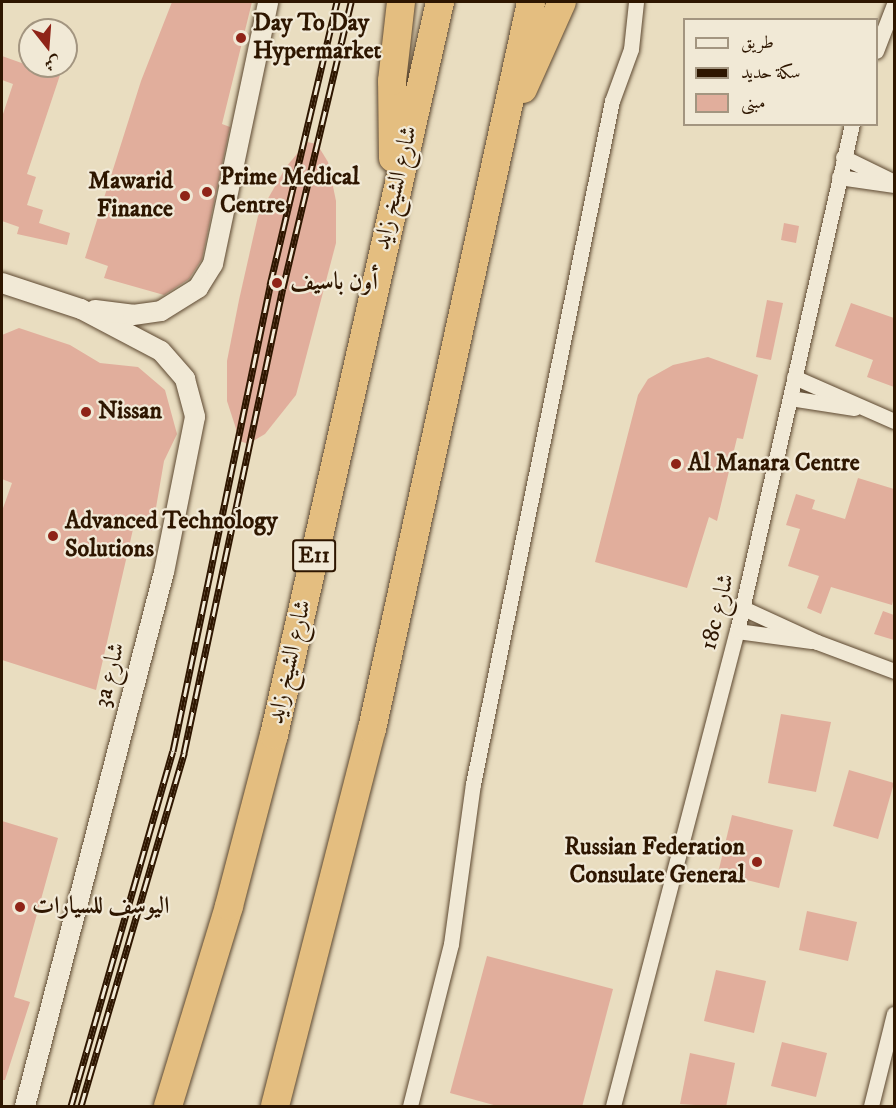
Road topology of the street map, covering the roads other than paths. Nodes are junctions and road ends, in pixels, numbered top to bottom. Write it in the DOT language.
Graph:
graph roads {
  1 [pos="268,2"];
  2 [pos="401,2"];
  3 [pos="440,2"];
  4 [pos="531,2"];
  5 [pos="561,2"];
  6 [pos="636,2"];
  7 [pos="887,2"];
  8 [pos="894,4"];
  9 [pos="886,21"];
  10 [pos="878,45"];
  11 [pos="504,126"];
  12 [pos="851,126"];
  13 [pos="843,157"];
  14 [pos="839,177"];
  15 [pos="894,183"];
  16 [pos="396,187"];
  17 [pos="2,283"];
  18 [pos="81,309"];
  19 [pos="795,377"];
  20 [pos="790,398"];
  21 [pos="860,409"];
  22 [pos="894,421"];
  23 [pos="743,608"];
  24 [pos="737,631"];
  25 [pos="817,642"];
  26 [pos="894,671"];
  27 [pos="894,1014"];
  28 [pos="26,1107"];
  29 [pos="168,1107"];
  30 [pos="276,1107"];
  31 [pos="410,1107"];
  32 [pos="613,1107"];
  33 [pos="871,1107"];
  1 -- 18 [label="street"];
  2 -- 16 [label="highway"];
  3 -- 16 [label="highway, شارع الشيخ زايد / E11"];
  4 -- 11 [label="highway"];
  5 -- 11 [label="highway"];
  6 -- 31 [label="street"];
  7 -- 9 [label="street"];
  8 -- 9 [label="street"];
  9 -- 10 [label="street"];
  11 -- 30 [label="highway"];
  12 -- 13 [label="street, 18c شارع"];
  13 -- 14 [label="street, 18c شارع"];
  13 -- 15 [label="street"];
  14 -- 15 [label="street"];
  14 -- 19 [label="street, 18c شارع"];
  16 -- 29 [label="highway, شارع الشيخ زايد / E11"];
  17 -- 18 [label="street"];
  18 -- 28 [label="street, 3a شارع"];
  19 -- 20 [label="street, 18c شارع"];
  19 -- 21 [label="street"];
  20 -- 21 [label="street"];
  20 -- 23 [label="street, 18c شارع"];
  21 -- 22 [label="street"];
  23 -- 24 [label="street, 18c شارع"];
  23 -- 25 [label="street"];
  24 -- 25 [label="street"];
  24 -- 32 [label="street, 18c شارع"];
  25 -- 26 [label="street"];
  27 -- 33 [label="street"];
}
